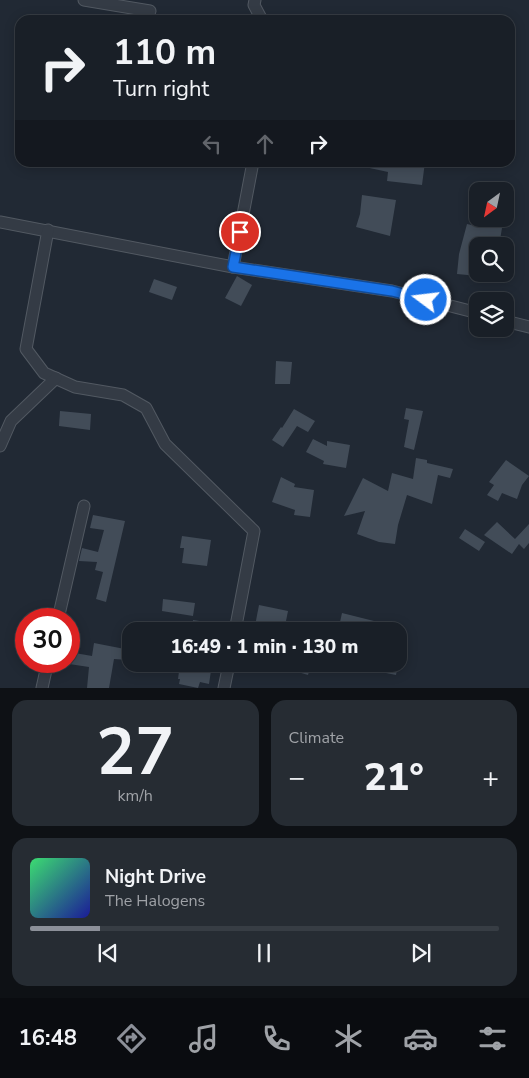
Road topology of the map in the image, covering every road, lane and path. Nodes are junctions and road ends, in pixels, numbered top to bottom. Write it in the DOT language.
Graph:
graph roads {
  1 [pos="84,0"];
  2 [pos="255,0"];
  3 [pos="150,11"];
  4 [pos="259,15"];
  5 [pos="252,167"];
  6 [pos="0,222"];
  7 [pos="48,230"];
  8 [pos="233,267"];
  9 [pos="469,312"];
  10 [pos="514,323"];
  11 [pos="529,327"];
  12 [pos="56,378"];
  13 [pos="0,446"];
  14 [pos="84,506"];
  15 [pos="61,608"];
  16 [pos="237,622"];
  17 [pos="227,672"];
  18 [pos="45,673"];
  19 [pos="42,688"];
  20 [pos="224,688"];
  1 -- 3 [label="street"];
  2 -- 4 [label="street"];
  5 -- 8 [label="street"];
  6 -- 7 [label="street"];
  7 -- 8 [label="street"];
  7 -- 12 [label="street"];
  8 -- 9 [label="street"];
  10 -- 11 [label="street"];
  12 -- 13 [label="street"];
  12 -- 16 [label="street"];
  14 -- 15 [label="street"];
  17 -- 20 [label="street"];
  18 -- 19 [label="street"];
}
